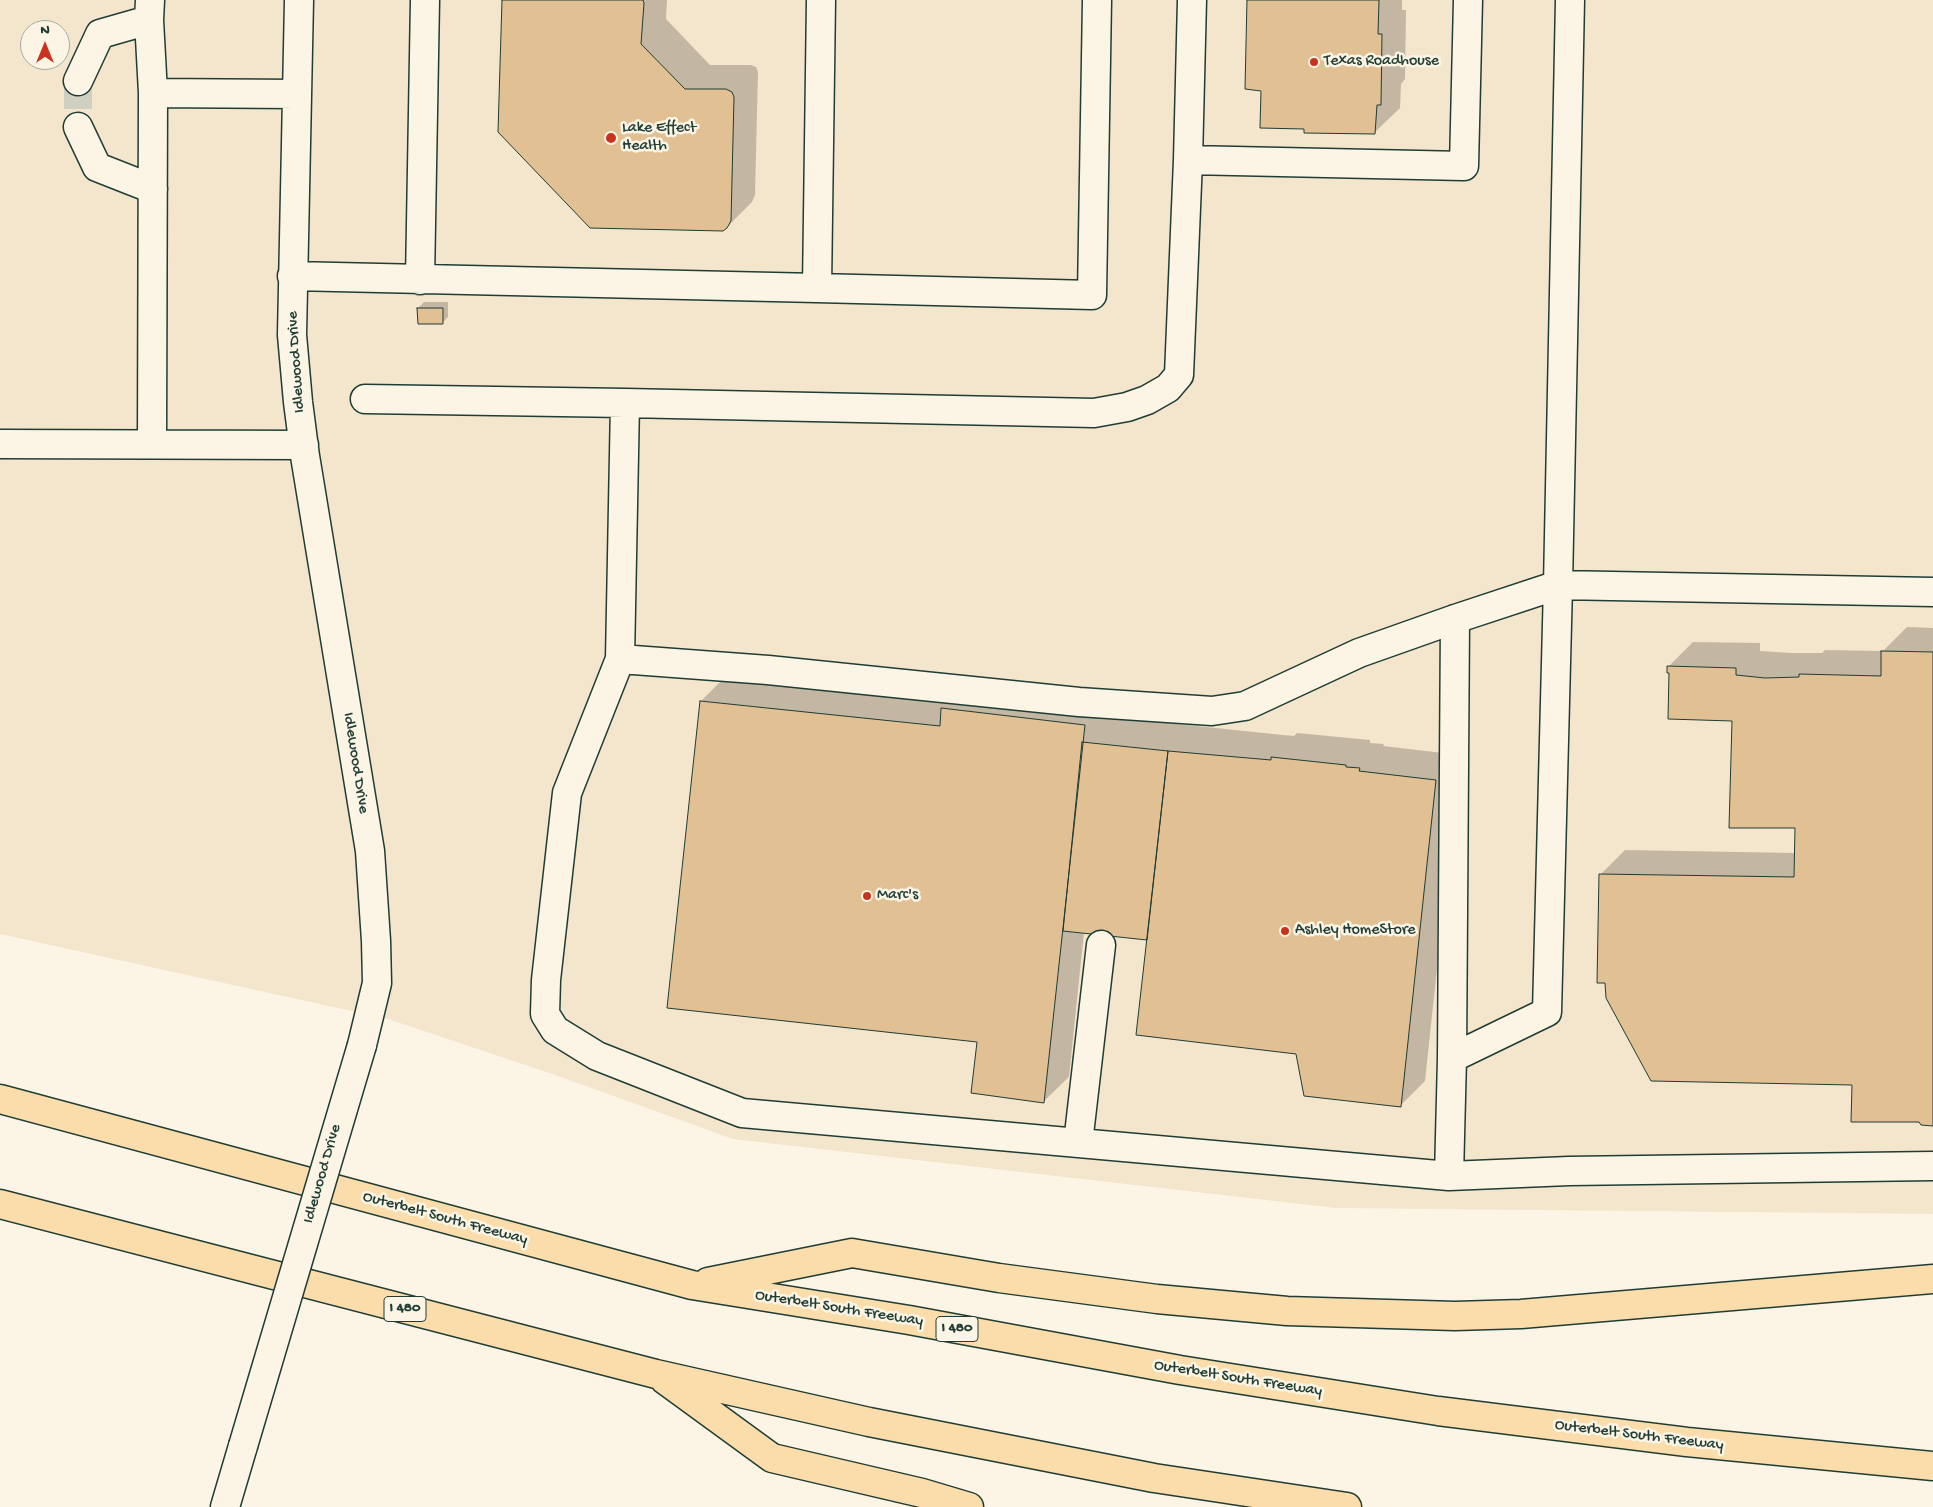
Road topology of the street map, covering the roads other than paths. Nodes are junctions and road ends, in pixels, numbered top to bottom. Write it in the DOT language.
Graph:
graph roads {
  1 [pos="299,0"];
  2 [pos="425,0"];
  3 [pos="820,0"];
  4 [pos="1097,0"];
  5 [pos="1192,0"];
  6 [pos="1468,0"];
  7 [pos="1570,0"];
  8 [pos="150,10"];
  9 [pos="78,81"];
  10 [pos="153,93"];
  11 [pos="297,94"];
  12 [pos="78,127"];
  13 [pos="1188,160"];
  14 [pos="153,189"];
  15 [pos="292,276"];
  16 [pos="420,280"];
  17 [pos="817,288"];
  18 [pos="365,399"];
  19 [pos="625,403"];
  20 [pos="0,444"];
  21 [pos="152,444"];
  22 [pos="304,445"];
  23 [pos="1558,584"];
  24 [pos="1933,592"];
  25 [pos="1455,619"];
  26 [pos="620,659"];
  27 [pos="1101,945"];
  28 [pos="1452,1058"];
  29 [pos="0,1099"];
  30 [pos="1078,1143"];
  31 [pos="1933,1166"];
  32 [pos="1449,1176"];
  33 [pos="0,1204"];
  34 [pos="1933,1279"];
  35 [pos="692,1285"];
  36 [pos="656,1374"];
  37 [pos="1933,1466"];
  38 [pos="225,1507"];
  39 [pos="969,1507"];
  40 [pos="1347,1507"];
  1 -- 11 [label="street, Idlewood Drive"];
  2 -- 16 [label="street"];
  3 -- 17 [label="street"];
  4 -- 17 [label="street"];
  5 -- 13 [label="street"];
  6 -- 13 [label="street"];
  7 -- 23 [label="street"];
  8 -- 9 [label="street"];
  8 -- 10 [label="street"];
  10 -- 11 [label="street"];
  10 -- 14 [label="street"];
  11 -- 15 [label="street, Idlewood Drive"];
  12 -- 14 [label="street"];
  13 -- 19 [label="street"];
  14 -- 21 [label="street"];
  15 -- 16 [label="street"];
  15 -- 22 [label="street, Idlewood Drive"];
  16 -- 17 [label="street"];
  18 -- 19 [label="street"];
  19 -- 26 [label="street"];
  20 -- 21 [label="street"];
  21 -- 22 [label="street"];
  22 -- 38 [label="street, Idlewood Drive, bridge"];
  23 -- 24 [label="street"];
  23 -- 25 [label="street"];
  23 -- 28 [label="street"];
  25 -- 26 [label="street"];
  25 -- 28 [label="street"];
  26 -- 30 [label="street"];
  27 -- 30 [label="street"];
  28 -- 32 [label="street"];
  29 -- 35 [label="highway, Outerbelt South Freeway / I 480"];
  30 -- 32 [label="street"];
  31 -- 32 [label="street"];
  33 -- 36 [label="highway, I 480"];
  34 -- 35 [label="highway"];
  35 -- 37 [label="highway, Outerbelt South Freeway / I 480"];
  36 -- 39 [label="highway"];
  36 -- 40 [label="highway, I 480"];
}
